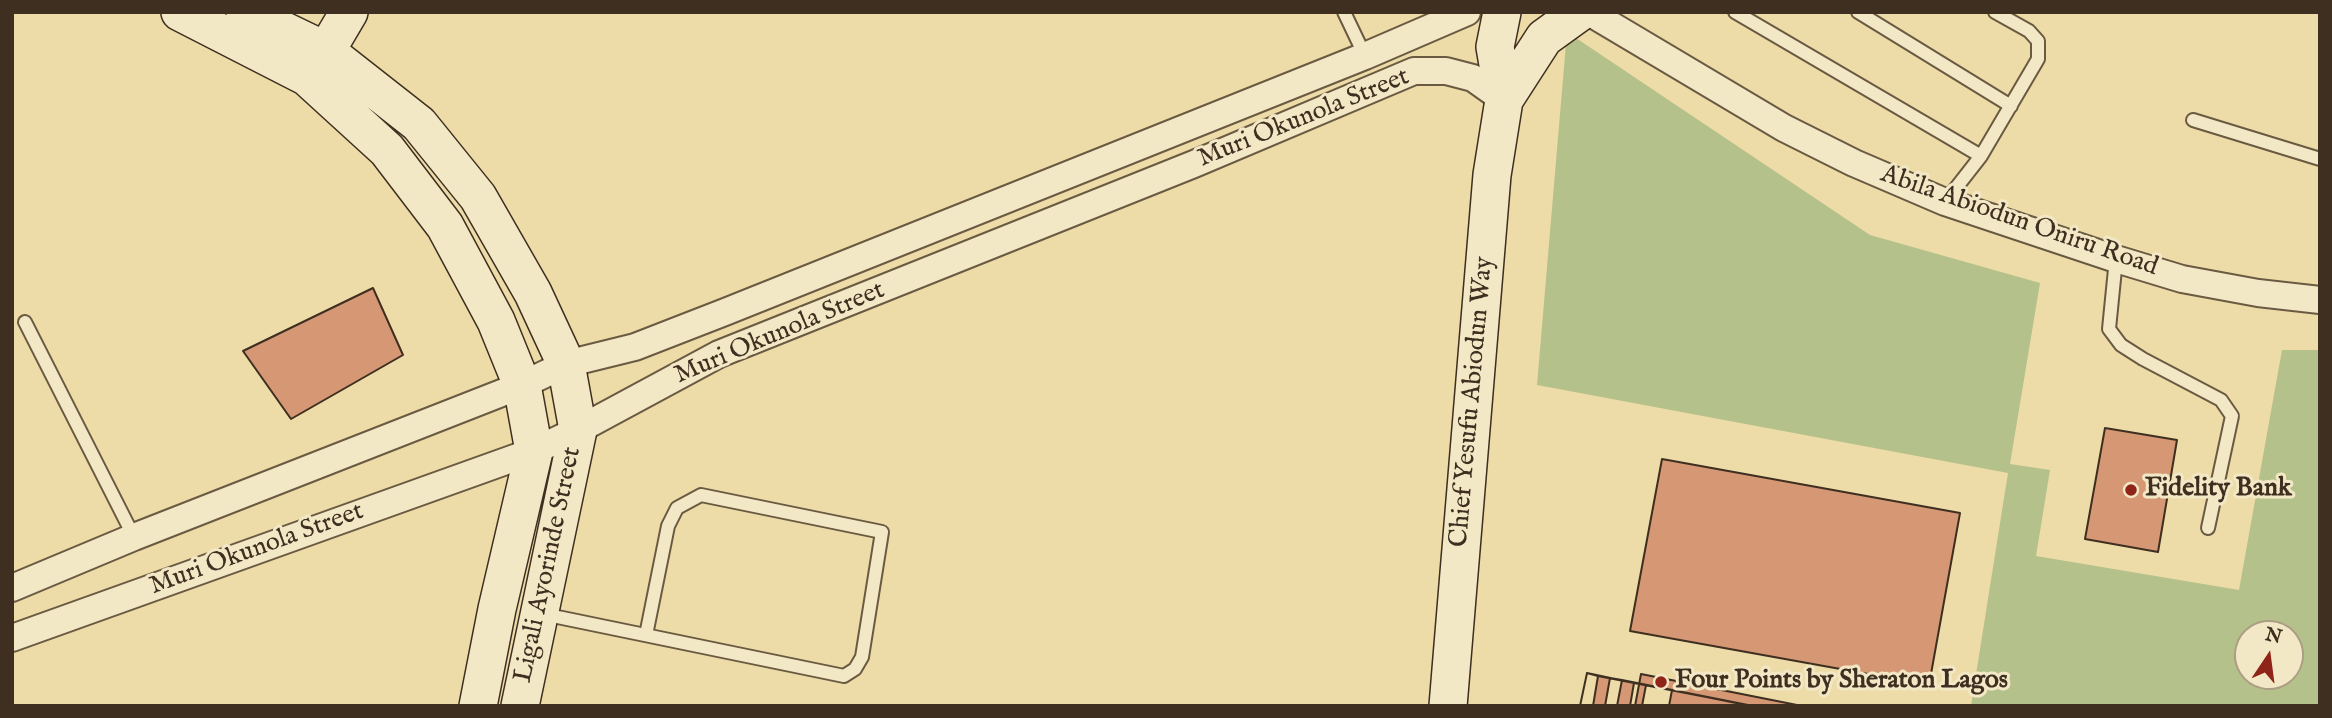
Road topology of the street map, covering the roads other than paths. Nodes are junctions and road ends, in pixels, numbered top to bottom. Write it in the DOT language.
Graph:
graph roads {
  1 [pos="180,12"];
  2 [pos="245,12"];
  3 [pos="349,12"];
  4 [pos="1344,12"];
  5 [pos="1467,12"];
  6 [pos="1503,12"];
  7 [pos="1580,12"];
  8 [pos="1589,12"];
  9 [pos="1735,12"];
  10 [pos="1858,12"];
  11 [pos="1995,12"];
  12 [pos="1365,56"];
  13 [pos="316,64"];
  14 [pos="1504,100"];
  15 [pos="2011,106"];
  16 [pos="2193,120"];
  17 [pos="1981,156"];
  18 [pos="2320,159"];
  19 [pos="1945,202"];
  20 [pos="2116,259"];
  21 [pos="2320,300"];
  22 [pos="25,322"];
  23 [pos="566,364"];
  24 [pos="522,385"];
  25 [pos="578,430"];
  26 [pos="534,451"];
  27 [pos="2207,528"];
  28 [pos="134,537"];
  29 [pos="12,588"];
  30 [pos="539,613"];
  31 [pos="646,635"];
  32 [pos="12,638"];
  33 [pos="478,706"];
  34 [pos="520,706"];
  35 [pos="1448,706"];
  1 -- 13 [label="street, Ligali Ayorinde Street"];
  2 -- 13 [label="street, Ligali Ayorinde Street"];
  3 -- 13 [label="street"];
  4 -- 12 [label="lane"];
  5 -- 12 [label="street, Muri Okunola Street"];
  6 -- 14 [label="street, Chief Yesufu Abiodun Way"];
  7 -- 14 [label="street, Chief Yesufu Abiodun Way"];
  8 -- 19 [label="street, Abila Abiodun Oniru Road"];
  9 -- 17 [label="lane"];
  10 -- 15 [label="lane"];
  11 -- 15 [label="lane"];
  12 -- 23 [label="street, Muri Okunola Street"];
  13 -- 23 [label="street, Ligali Ayorinde Street"];
  13 -- 24 [label="street, Ligali Ayorinde Street"];
  14 -- 25 [label="street, Muri Okunola Street"];
  14 -- 35 [label="street, Chief Yesufu Abiodun Way"];
  15 -- 17 [label="lane"];
  16 -- 18 [label="lane"];
  17 -- 19 [label="lane"];
  19 -- 20 [label="street, Abila Abiodun Oniru Road"];
  20 -- 21 [label="street, Abila Abiodun Oniru Road"];
  20 -- 27 [label="lane"];
  22 -- 28 [label="lane"];
  23 -- 24 [label="street, Muri Okunola Street"];
  23 -- 25 [label="street, Ligali Ayorinde Street"];
  24 -- 26 [label="street, Ligali Ayorinde Street"];
  24 -- 28 [label="street, Muri Okunola Street"];
  25 -- 26 [label="street, Muri Okunola Street"];
  25 -- 30 [label="street, Ligali Ayorinde Street"];
  26 -- 32 [label="street, Muri Okunola Street"];
  26 -- 33 [label="street, Ligali Ayorinde Street"];
  28 -- 29 [label="street, Muri Okunola Street"];
  30 -- 31 [label="lane"];
  30 -- 34 [label="street, Ligali Ayorinde Street"];
  31 -- 31 [label="lane"];
}
